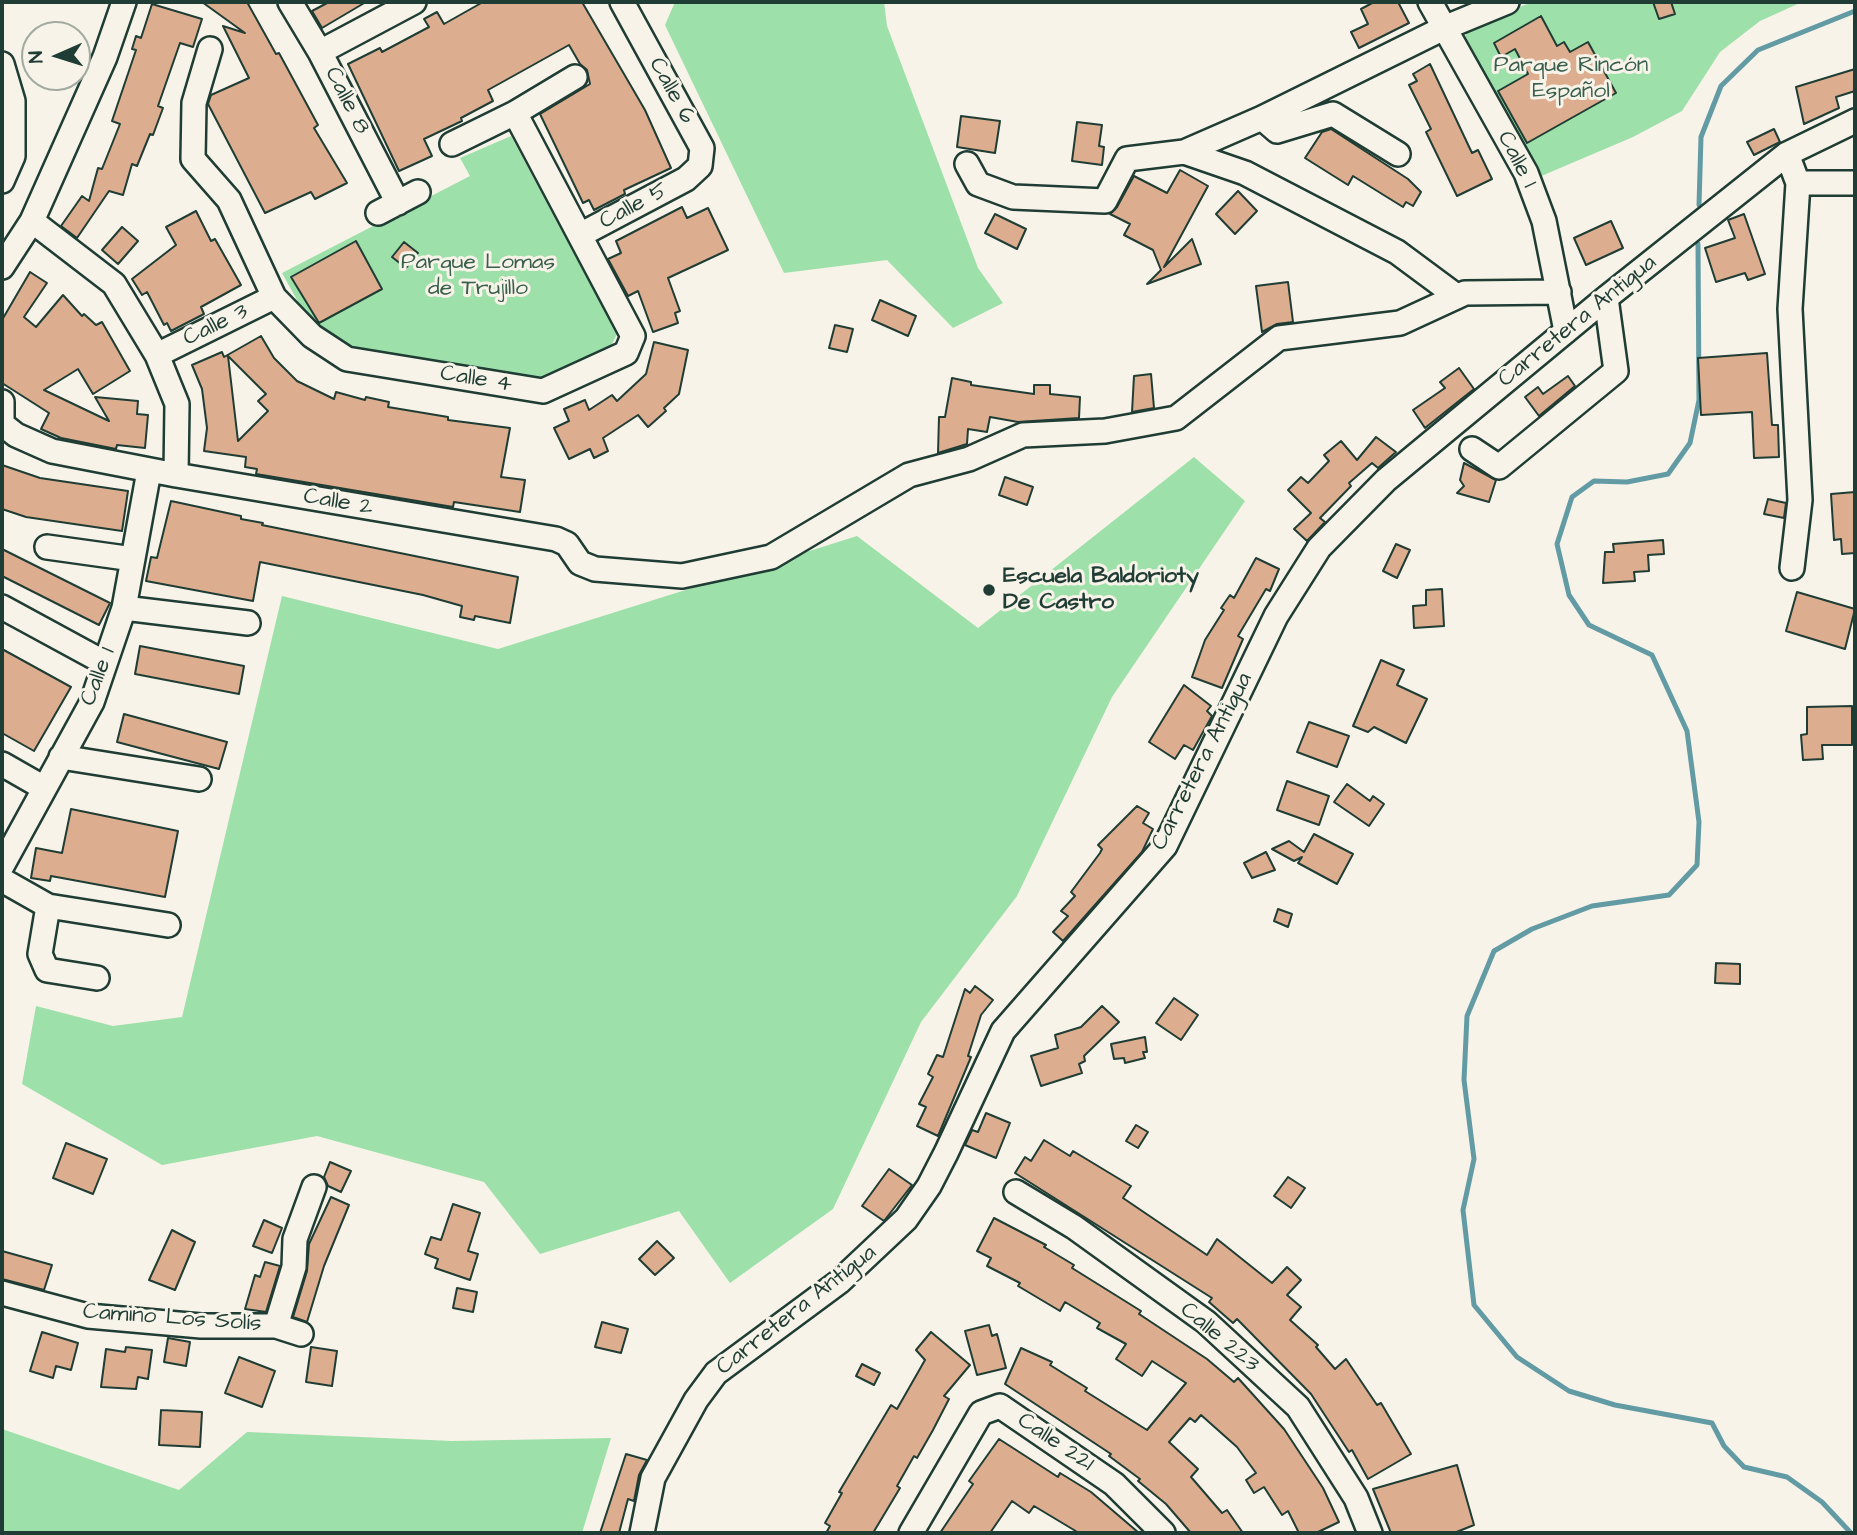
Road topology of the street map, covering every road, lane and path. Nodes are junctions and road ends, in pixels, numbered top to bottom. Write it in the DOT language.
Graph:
graph roads {
  1 [pos="124,2"];
  2 [pos="290,2"];
  3 [pos="414,2"];
  4 [pos="622,2"];
  5 [pos="1430,2"];
  6 [pos="1507,2"];
  7 [pos="1444,28"];
  8 [pos="210,49"];
  9 [pos="320,52"];
  10 [pos="2,64"];
  11 [pos="575,77"];
  12 [pos="515,113"];
  13 [pos="1262,118"];
  14 [pos="1855,121"];
  15 [pos="452,144"];
  16 [pos="1184,152"];
  17 [pos="1398,153"];
  18 [pos="1787,154"];
  19 [pos="967,164"];
  20 [pos="686,179"];
  21 [pos="2,181"];
  22 [pos="1798,183"];
  23 [pos="1855,183"];
  24 [pos="398,203"];
  25 [pos="32,221"];
  26 [pos="582,234"];
  27 [pos="2,267"];
  28 [pos="1559,292"];
  29 [pos="1455,295"];
  30 [pos="274,297"];
  31 [pos="1605,298"];
  32 [pos="1566,331"];
  33 [pos="157,355"];
  34 [pos="2,402"];
  35 [pos="2,421"];
  36 [pos="1472,449"];
  37 [pos="149,471"];
  38 [pos="176,475"];
  39 [pos="47,547"];
  40 [pos="133,559"];
  41 [pos="1792,568"];
  42 [pos="2,607"];
  43 [pos="124,608"];
  44 [pos="247,623"];
  45 [pos="105,663"];
  46 [pos="61,757"];
  47 [pos="2,764"];
  48 [pos="199,779"];
  49 [pos="44,788"];
  50 [pos="2,866"];
  51 [pos="2,880"];
  52 [pos="48,906"];
  53 [pos="168,925"];
  54 [pos="97,978"];
  55 [pos="314,1187"];
  56 [pos="1016,1192"];
  57 [pos="2,1293"];
  58 [pos="276,1326"];
  59 [pos="301,1334"];
  60 [pos="642,1533"];
  61 [pos="911,1533"];
  62 [pos="1163,1533"];
  63 [pos="1370,1533"];
  1 -- 25 [label="street"];
  2 -- 9 [label="street, Calle 8"];
  3 -- 9 [label="street"];
  4 -- 20 [label="street, Calle 6"];
  5 -- 7 [label="street, Calle 1"];
  6 -- 7 [label="street"];
  7 -- 13 [label="street"];
  7 -- 28 [label="street, Calle 1"];
  8 -- 30 [label="street, Calle 4"];
  9 -- 24 [label="street, Calle 8"];
  10 -- 21 [label="street"];
  11 -- 12 [label="street"];
  12 -- 15 [label="street"];
  12 -- 26 [label="street, Calle 4"];
  13 -- 16 [label="street"];
  13 -- 17 [label="street"];
  14 -- 18 [label="street, Carretera Antigua"];
  16 -- 19 [label="street"];
  16 -- 29 [label="street"];
  18 -- 22 [label="street"];
  18 -- 31 [label="street, Carretera Antigua"];
  20 -- 26 [label="street, Calle 5"];
  22 -- 23 [label="street"];
  22 -- 41 [label="street"];
  25 -- 27 [label="street"];
  25 -- 33 [label="street"];
  26 -- 30 [label="street, Calle 4"];
  28 -- 29 [label="street"];
  28 -- 32 [label="street, Calle 1"];
  29 -- 38 [label="street, Calle 2"];
  30 -- 33 [label="street, Calle 3"];
  31 -- 32 [label="street, Carretera Antigua"];
  31 -- 36 [label="street"];
  32 -- 60 [label="street, Carretera Antigua"];
  33 -- 38 [label="street"];
  34 -- 35 [label="street"];
  35 -- 37 [label="street, Calle 2"];
  37 -- 38 [label="street, Calle 2"];
  37 -- 40 [label="street, Calle 1"];
  39 -- 40 [label="street"];
  40 -- 43 [label="street, Calle 1"];
  42 -- 45 [label="street"];
  43 -- 44 [label="street"];
  43 -- 45 [label="street, Calle 1"];
  45 -- 46 [label="street, Calle 1"];
  46 -- 48 [label="street"];
  46 -- 49 [label="street, Calle 1"];
  47 -- 49 [label="street"];
  49 -- 50 [label="street, Calle 1"];
  51 -- 52 [label="street"];
  52 -- 53 [label="street"];
  52 -- 54 [label="street"];
  55 -- 58 [label="street"];
  56 -- 63 [label="street, Calle 223"];
  57 -- 58 [label="street, Camino Los Solís"];
  58 -- 59 [label="street, Camino Los Solís"];
  61 -- 62 [label="street, Calle 221"];
}
